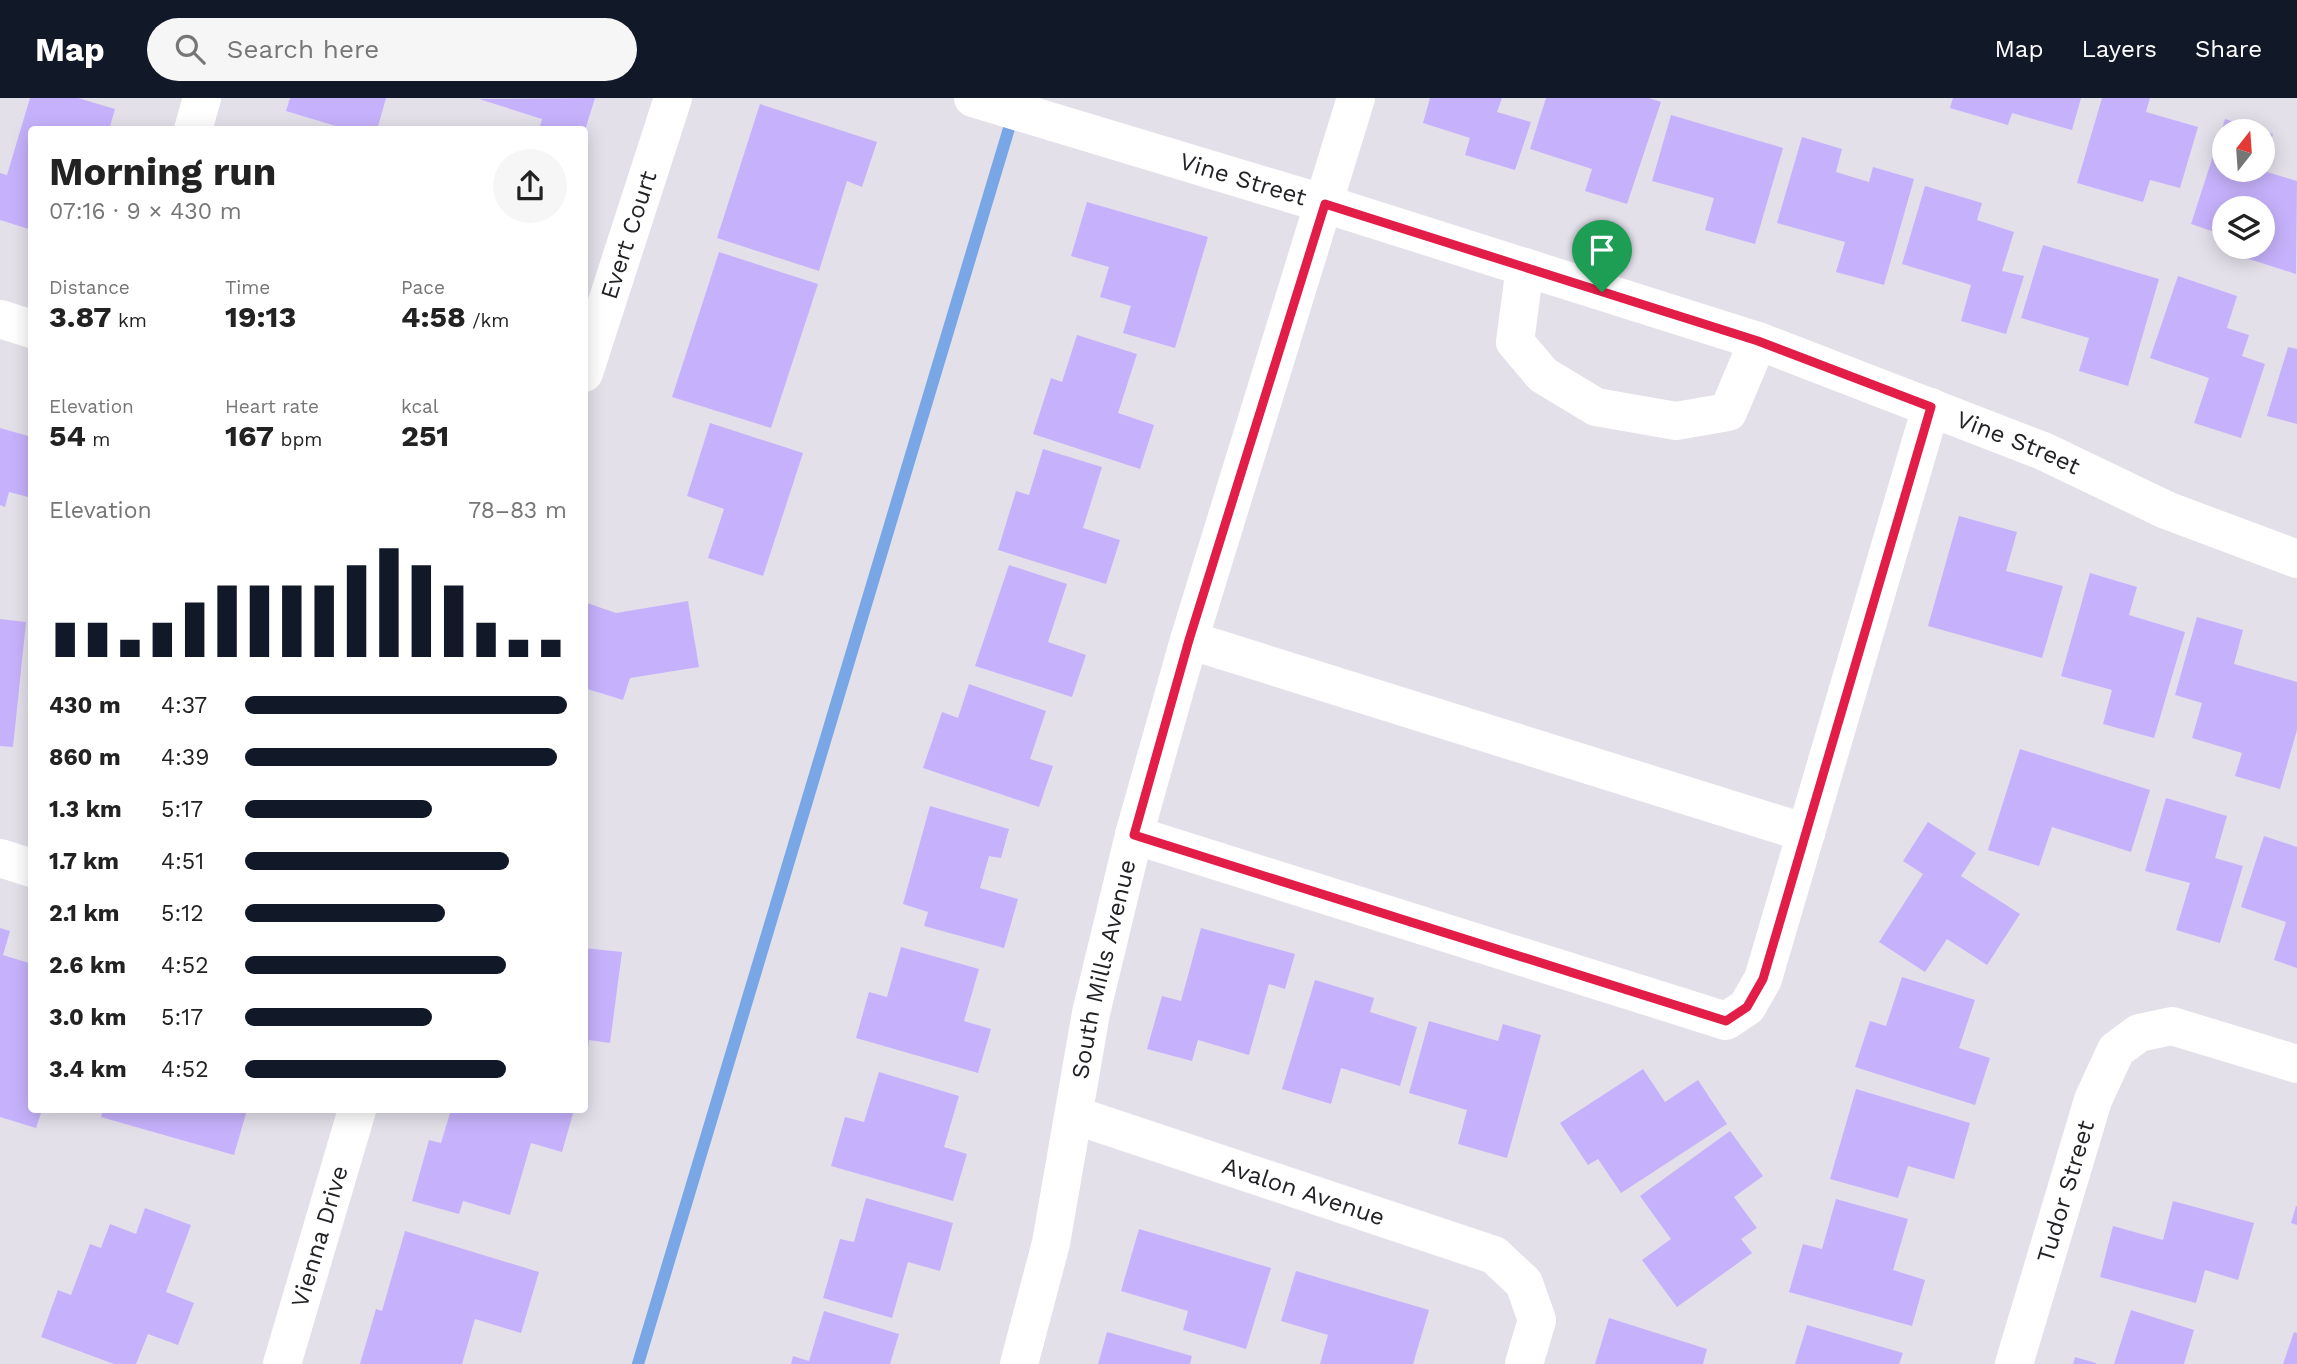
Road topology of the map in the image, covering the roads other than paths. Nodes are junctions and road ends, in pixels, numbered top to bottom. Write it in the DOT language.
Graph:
graph roads {
  1 [pos="202,98"];
  2 [pos="673,98"];
  3 [pos="973,98"];
  4 [pos="1356,98"];
  5 [pos="194,126"];
  6 [pos="1325,204"];
  7 [pos="1525,267"];
  8 [pos="0,319"];
  9 [pos="28,328"];
  10 [pos="1758,341"];
  11 [pos="588,361"];
  12 [pos="1931,407"];
  13 [pos="2297,559"];
  14 [pos="1189,640"];
  15 [pos="1806,833"];
  16 [pos="1134,835"];
  17 [pos="0,858"];
  18 [pos="28,867"];
  19 [pos="2297,1064"];
  20 [pos="356,1113"];
  21 [pos="1073,1115"];
  22 [pos="282,1364"];
  23 [pos="1019,1364"];
  24 [pos="1524,1364"];
  25 [pos="2014,1364"];
  1 -- 5 [label="street"];
  2 -- 11 [label="street, Evert Court"];
  3 -- 6 [label="street, Vine Street"];
  4 -- 6 [label="street, South Mills Avenue"];
  6 -- 7 [label="street, Vine Street"];
  6 -- 14 [label="street, South Mills Avenue"];
  7 -- 10 [label="street, Vine Street"];
  7 -- 10 [label="street"];
  8 -- 9 [label="street"];
  10 -- 12 [label="street, Vine Street"];
  12 -- 13 [label="street, Vine Street"];
  12 -- 15 [label="street"];
  14 -- 15 [label="street"];
  14 -- 16 [label="street, South Mills Avenue"];
  15 -- 16 [label="street"];
  16 -- 21 [label="street, South Mills Avenue"];
  17 -- 18 [label="street"];
  19 -- 25 [label="street, Tudor Street"];
  20 -- 22 [label="street, Vienna Drive"];
  21 -- 23 [label="street, South Mills Avenue"];
  21 -- 24 [label="street, Avalon Avenue"];
}
